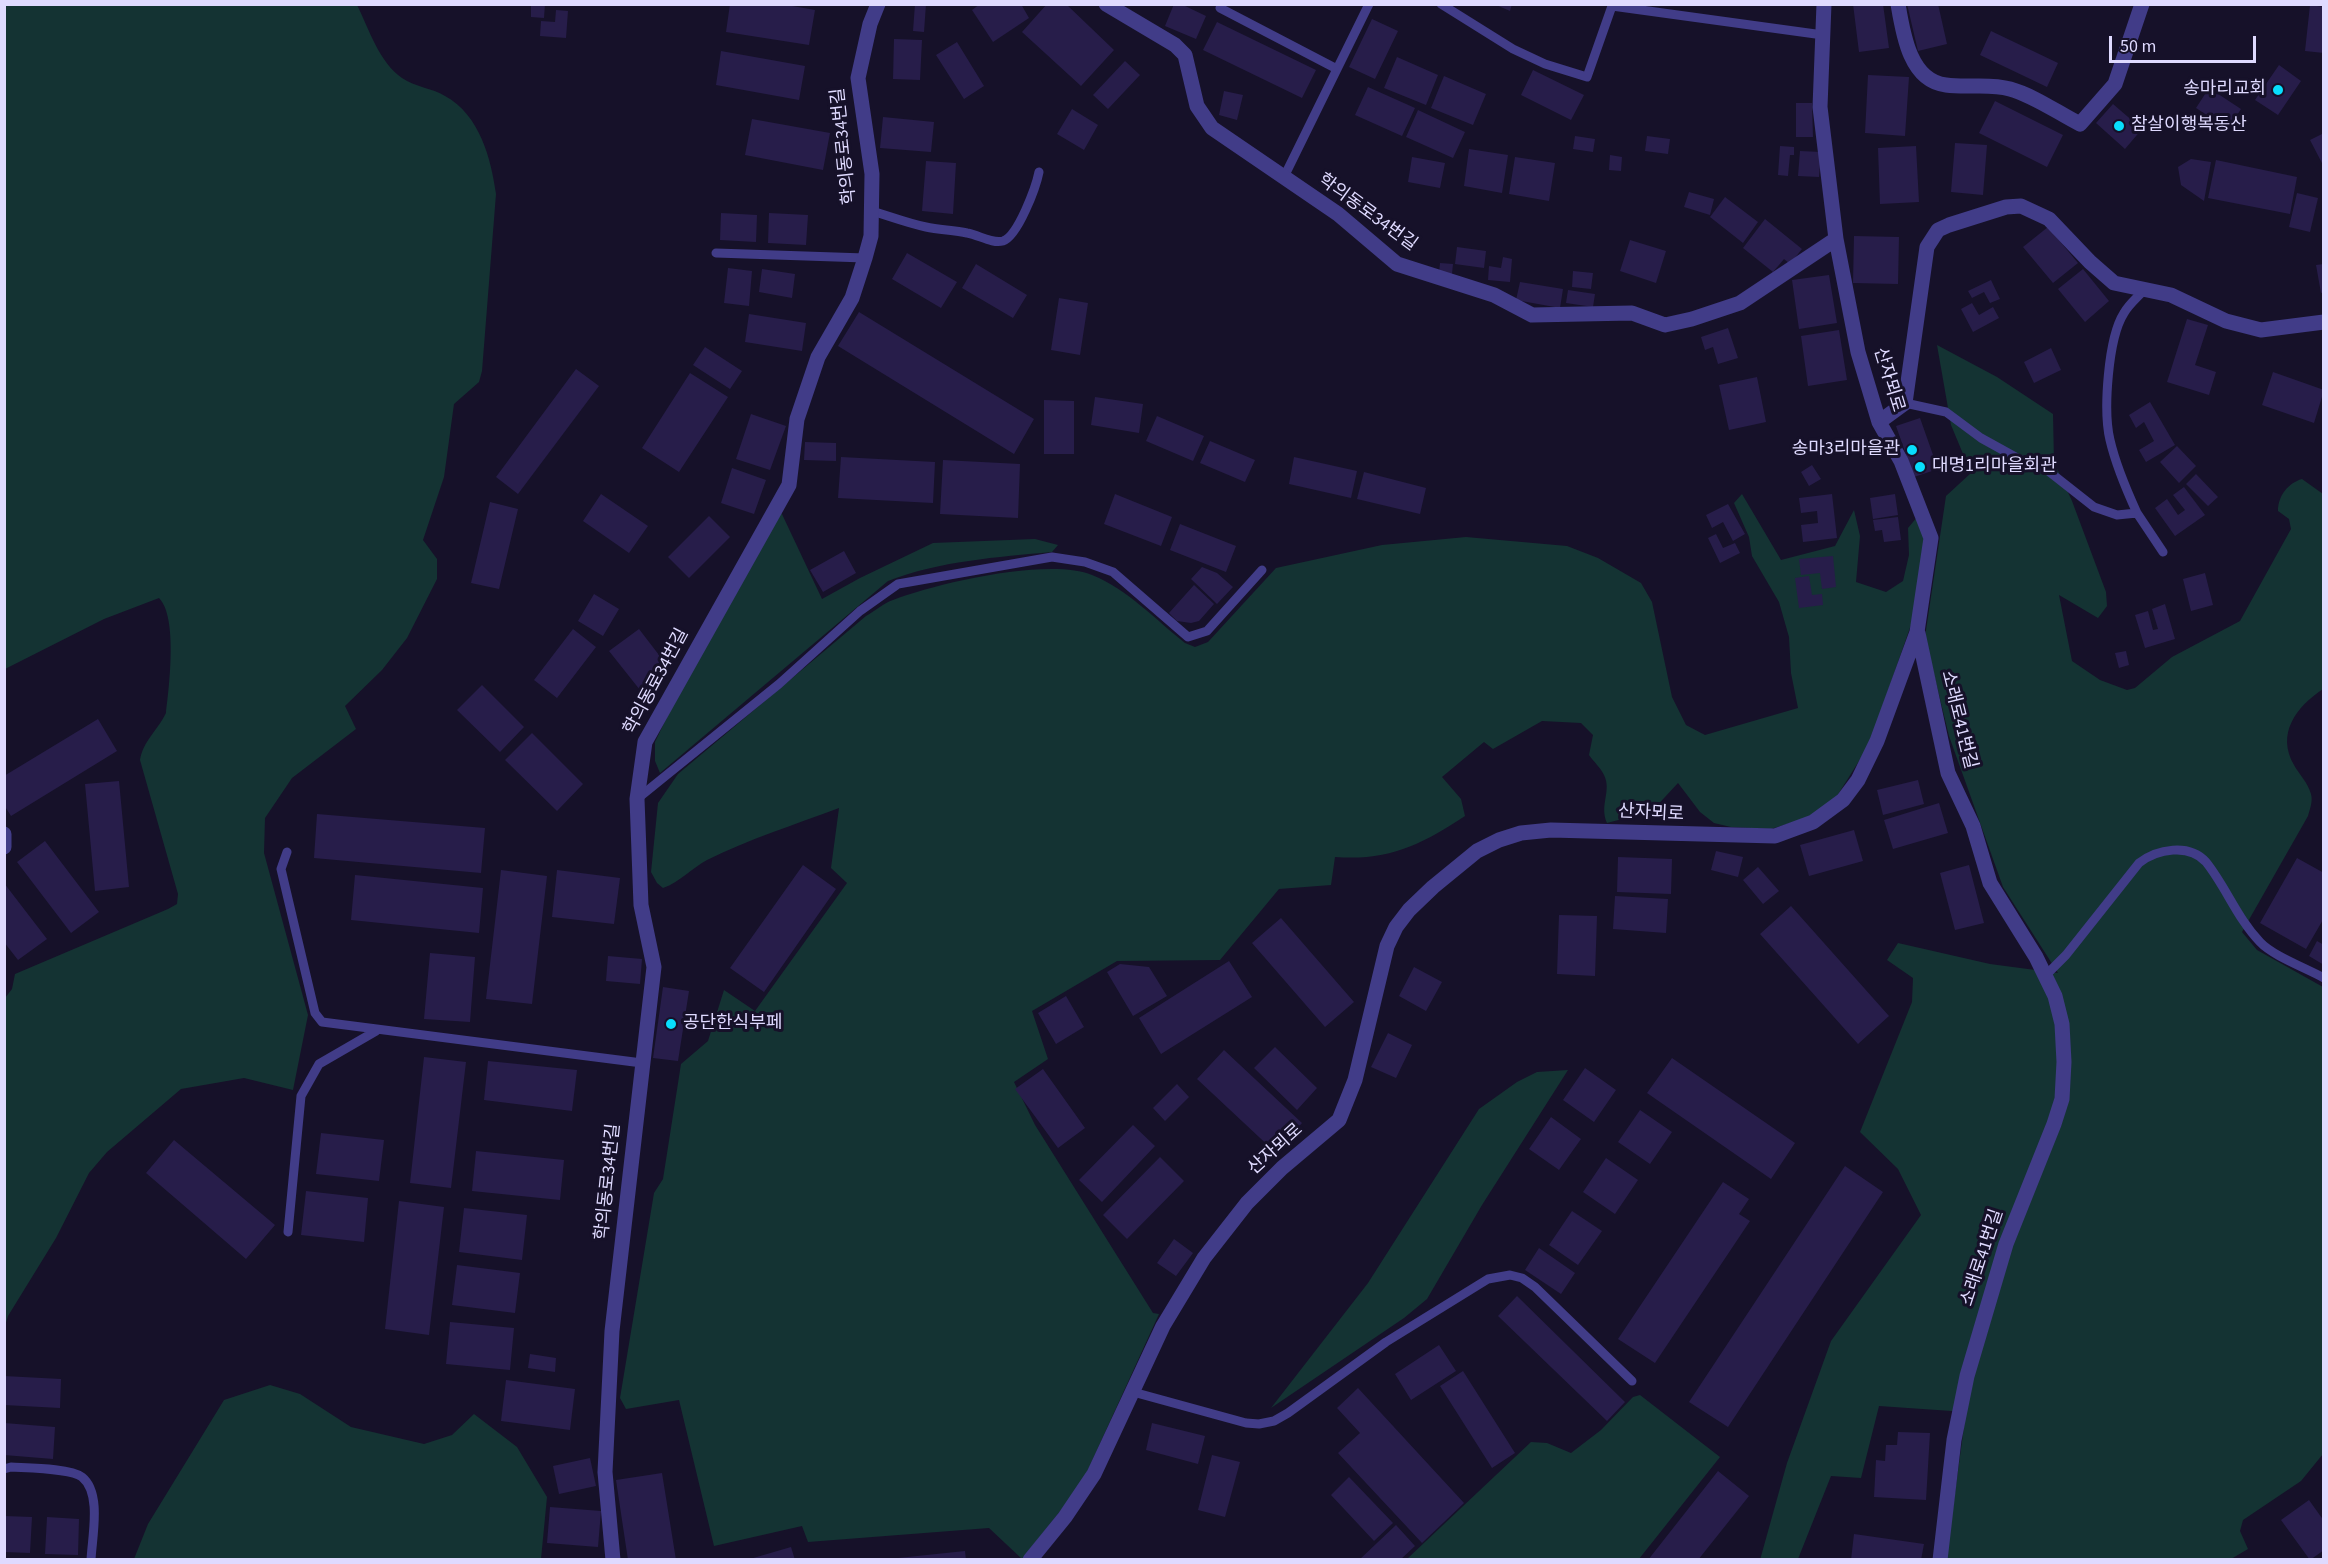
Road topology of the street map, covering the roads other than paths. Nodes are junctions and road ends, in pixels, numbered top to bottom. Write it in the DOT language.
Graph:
graph roads {
  1 [pos="878,4"];
  2 [pos="1106,4"];
  3 [pos="1369,4"];
  4 [pos="1441,4"];
  5 [pos="1824,4"];
  6 [pos="1898,4"];
  7 [pos="2142,4"];
  8 [pos="1220,8"];
  9 [pos="1822,36"];
  10 [pos="1337,69"];
  11 [pos="1039,172"];
  12 [pos="1284,177"];
  13 [pos="872,211"];
  14 [pos="1836,239"];
  15 [pos="716,253"];
  16 [pos="865,258"];
  17 [pos="2145,289"];
  18 [pos="2324,322"];
  19 [pos="1905,403"];
  20 [pos="1880,422"];
  21 [pos="2137,513"];
  22 [pos="2163,552"];
  23 [pos="1262,570"];
  24 [pos="1917,632"];
  25 [pos="638,799"];
  26 [pos="4,834"];
  27 [pos="4,847"];
  28 [pos="287,852"];
  29 [pos="2046,975"];
  30 [pos="2324,978"];
  31 [pos="376,1030"];
  32 [pos="642,1063"];
  33 [pos="288,1232"];
  34 [pos="1632,1381"];
  35 [pos="1132,1392"];
  36 [pos="4,1469"];
  37 [pos="91,1560"];
  38 [pos="613,1560"];
  39 [pos="1030,1560"];
  40 [pos="1940,1560"];
  1 -- 13 [label="street, 학의동로34번길"];
  2 -- 12 [label="street, 학의동로34번길"];
  3 -- 10 [label="lane"];
  4 -- 9 [label="lane"];
  5 -- 9 [label="street, 산자뫼로"];
  6 -- 7 [label="street"];
  8 -- 10 [label="lane"];
  9 -- 14 [label="street, 산자뫼로"];
  10 -- 12 [label="lane"];
  11 -- 13 [label="lane"];
  12 -- 14 [label="street, 학의동로34번길"];
  13 -- 16 [label="street, 학의동로34번길"];
  14 -- 20 [label="street, 산자뫼로"];
  15 -- 16 [label="lane"];
  16 -- 25 [label="street, 학의동로34번길"];
  17 -- 18 [label="street"];
  17 -- 19 [label="street"];
  17 -- 21 [label="lane"];
  19 -- 20 [label="street"];
  19 -- 21 [label="lane"];
  20 -- 24 [label="street, 산자뫼로"];
  21 -- 22 [label="lane"];
  23 -- 25 [label="lane"];
  24 -- 29 [label="street, 소래로41번길"];
  24 -- 35 [label="street, 산자뫼로"];
  25 -- 32 [label="street, 학의동로34번길"];
  26 -- 27 [label="street"];
  28 -- 31 [label="lane"];
  29 -- 30 [label="lane"];
  29 -- 40 [label="street, 소래로41번길"];
  31 -- 32 [label="lane"];
  31 -- 33 [label="lane"];
  32 -- 38 [label="street, 학의동로34번길"];
  34 -- 35 [label="lane"];
  35 -- 39 [label="street, 산자뫼로"];
  36 -- 37 [label="lane"];
}
